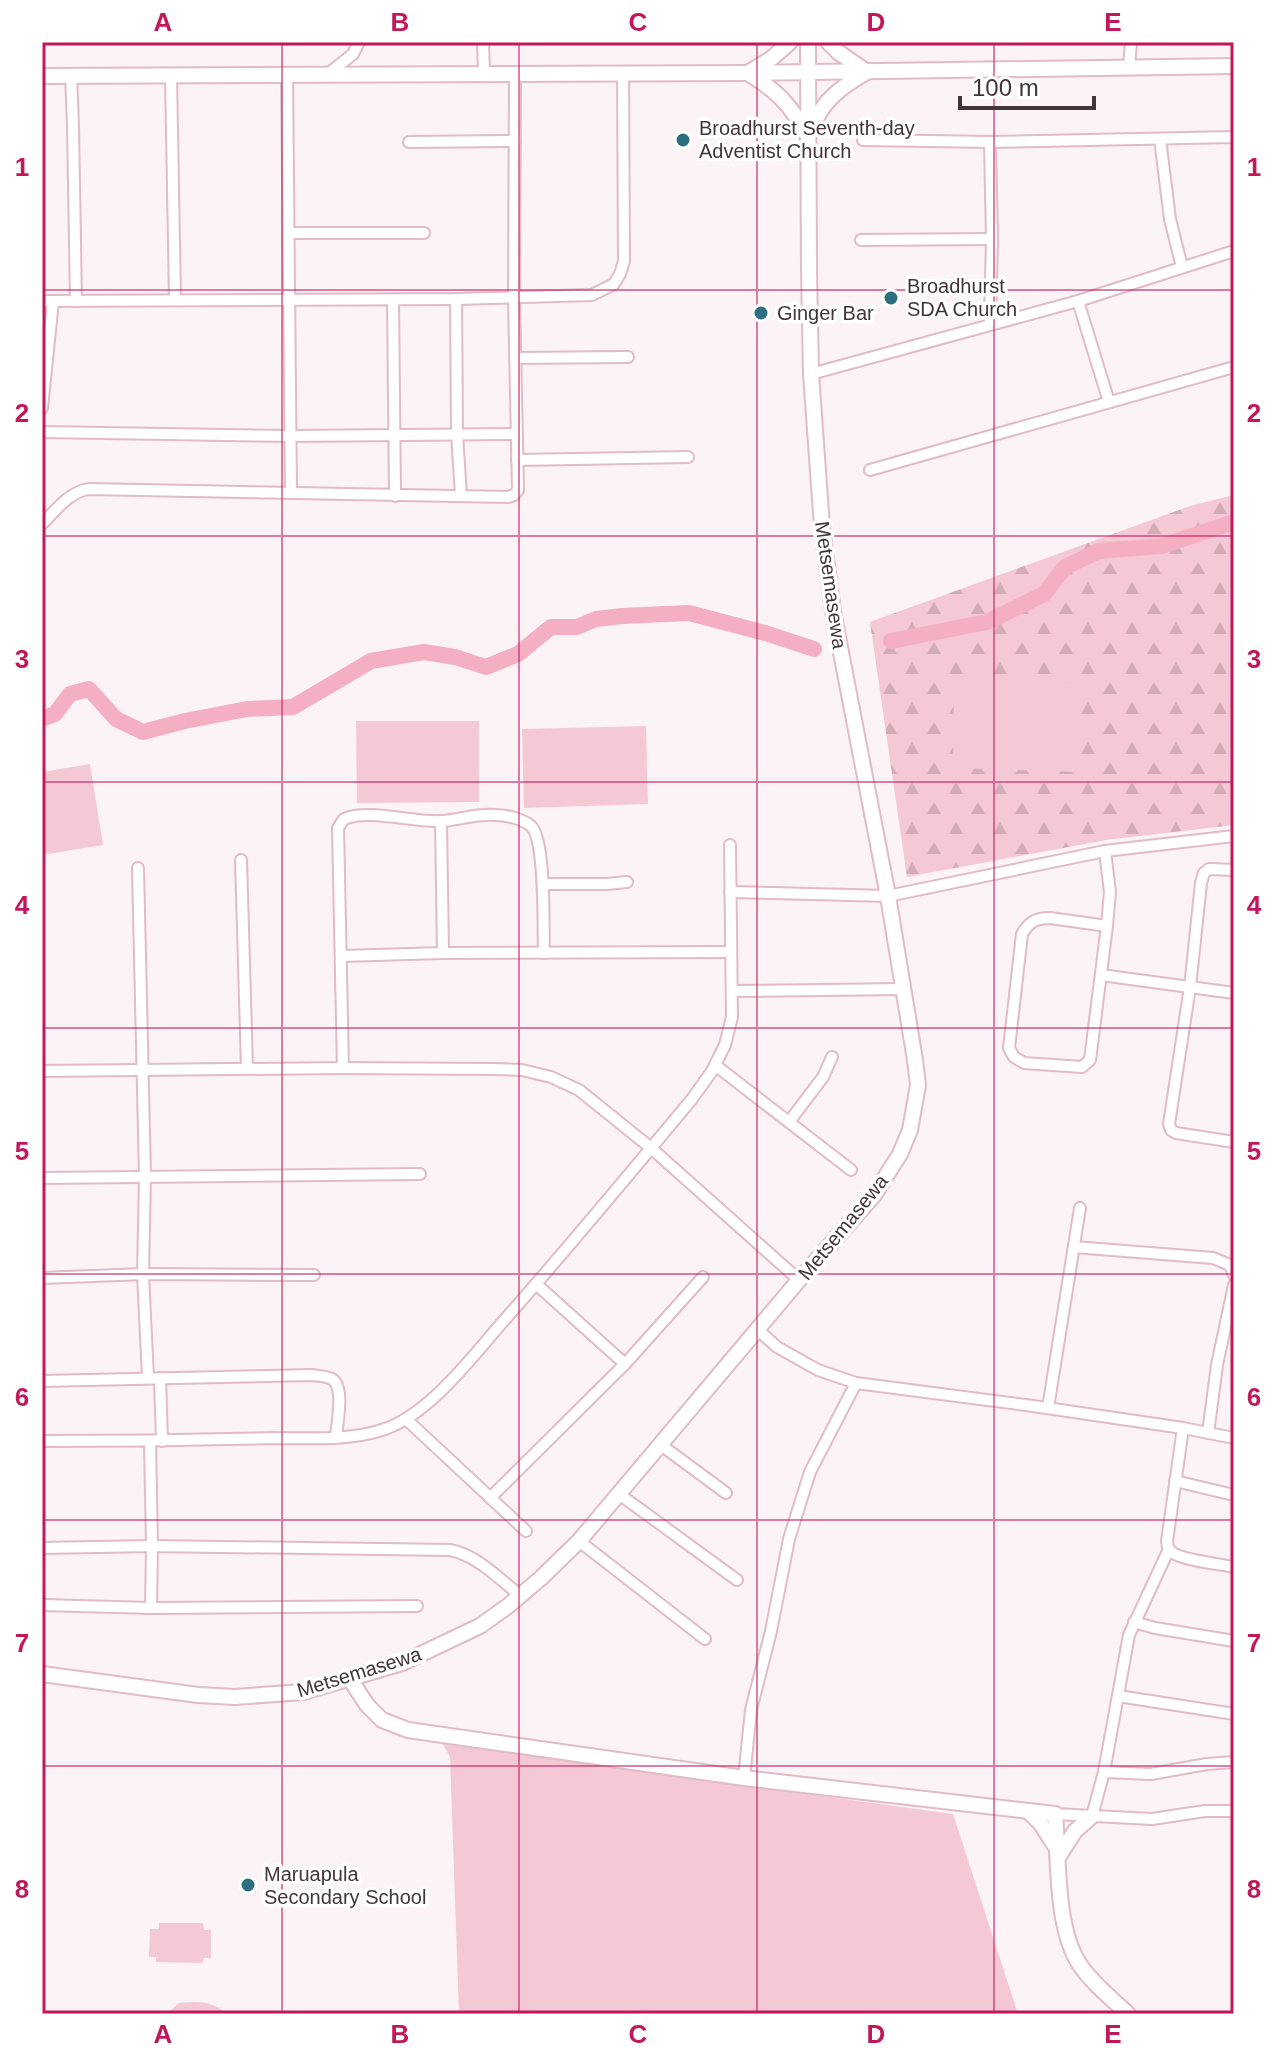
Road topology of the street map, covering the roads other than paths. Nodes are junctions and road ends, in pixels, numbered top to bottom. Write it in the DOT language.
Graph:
graph roads {
  1 [pos="359,42"];
  2 [pos="483,42"];
  3 [pos="790,42"];
  4 [pos="808,42"];
  5 [pos="828,42"];
  6 [pos="1131,42"];
  7 [pos="1234,66"];
  8 [pos="1129,67"];
  9 [pos="623,72"];
  10 [pos="809,72"];
  11 [pos="867,72"];
  12 [pos="484,73"];
  13 [pos="748,73"];
  14 [pos="171,74"];
  15 [pos="287,74"];
  16 [pos="328,74"];
  17 [pos="515,74"];
  18 [pos="71,75"];
  19 [pos="42,76"];
  20 [pos="1234,137"];
  21 [pos="809,139"];
  22 [pos="1160,139"];
  23 [pos="863,140"];
  24 [pos="515,141"];
  25 [pos="409,142"];
  26 [pos="990,142"];
  27 [pos="290,233"];
  28 [pos="424,233"];
  29 [pos="992,239"];
  30 [pos="861,240"];
  31 [pos="1234,251"];
  32 [pos="1182,267"];
  33 [pos="514,298"];
  34 [pos="456,299"];
  35 [pos="175,300"];
  36 [pos="291,300"];
  37 [pos="393,300"];
  38 [pos="48,301"];
  39 [pos="76,301"];
  40 [pos="1078,301"];
  41 [pos="990,324"];
  42 [pos="628,357"];
  43 [pos="515,358"];
  44 [pos="1234,367"];
  45 [pos="811,374"];
  46 [pos="1109,402"];
  47 [pos="42,408"];
  48 [pos="42,432"];
  49 [pos="457,434"];
  50 [pos="516,434"];
  51 [pos="291,436"];
  52 [pos="395,436"];
  53 [pos="688,457"];
  54 [pos="517,460"];
  55 [pos="870,470"];
  56 [pos="291,493"];
  57 [pos="395,496"];
  58 [pos="461,496"];
  59 [pos="42,524"];
  60 [pos="441,821"];
  61 [pos="1234,836"];
  62 [pos="730,845"];
  63 [pos="1105,851"];
  64 [pos="241,860"];
  65 [pos="138,868"];
  66 [pos="1234,870"];
  67 [pos="627,882"];
  68 [pos="543,884"];
  69 [pos="730,892"];
  70 [pos="888,896"];
  71 [pos="1107,926"];
  72 [pos="731,952"];
  73 [pos="443,953"];
  74 [pos="544,953"];
  75 [pos="341,956"];
  76 [pos="1101,975"];
  77 [pos="1190,987"];
  78 [pos="904,989"];
  79 [pos="732,991"];
  80 [pos="1234,993"];
  81 [pos="832,1057"];
  82 [pos="715,1065"];
  83 [pos="247,1068"];
  84 [pos="343,1068"];
  85 [pos="142,1070"];
  86 [pos="42,1071"];
  87 [pos="789,1122"];
  88 [pos="1234,1142"];
  89 [pos="651,1148"];
  90 [pos="851,1170"];
  91 [pos="420,1174"];
  92 [pos="145,1177"];
  93 [pos="42,1178"];
  94 [pos="1080,1208"];
  95 [pos="1074,1247"];
  96 [pos="143,1274"];
  97 [pos="314,1275"];
  98 [pos="1234,1275"];
  99 [pos="703,1277"];
  100 [pos="42,1278"];
  101 [pos="799,1280"];
  102 [pos="536,1284"];
  103 [pos="1234,1285"];
  104 [pos="758,1330"];
  105 [pos="625,1364"];
  106 [pos="148,1378"];
  107 [pos="160,1378"];
  108 [pos="42,1381"];
  109 [pos="856,1383"];
  110 [pos="1048,1408"];
  111 [pos="407,1420"];
  112 [pos="1183,1428"];
  113 [pos="1208,1433"];
  114 [pos="336,1437"];
  115 [pos="1234,1438"];
  116 [pos="42,1441"];
  117 [pos="156,1441"];
  118 [pos="661,1445"];
  119 [pos="1175,1481"];
  120 [pos="726,1493"];
  121 [pos="619,1494"];
  122 [pos="1234,1495"];
  123 [pos="490,1498"];
  124 [pos="526,1531"];
  125 [pos="579,1541"];
  126 [pos="152,1546"];
  127 [pos="42,1548"];
  128 [pos="1169,1549"];
  129 [pos="1234,1567"];
  130 [pos="737,1580"];
  131 [pos="521,1596"];
  132 [pos="42,1605"];
  133 [pos="417,1606"];
  134 [pos="151,1608"];
  135 [pos="1134,1622"];
  136 [pos="705,1639"];
  137 [pos="1234,1641"];
  138 [pos="42,1674"];
  139 [pos="350,1679"];
  140 [pos="1118,1696"];
  141 [pos="1234,1714"];
  142 [pos="1234,1762"];
  143 [pos="1104,1772"];
  144 [pos="744,1778"];
  145 [pos="1028,1811"];
  146 [pos="1234,1811"];
  147 [pos="1055,1814"];
  148 [pos="1092,1816"];
  149 [pos="1059,1855"];
  150 [pos="1128,2014"];
  1 -- 16 [label="street"];
  2 -- 12 [label="street"];
  3 -- 13 [label="street"];
  4 -- 10 [label="street, Metsemasewa"];
  5 -- 11 [label="street"];
  6 -- 8 [label="street"];
  7 -- 8 [label="street"];
  8 -- 11 [label="street"];
  9 -- 13 [label="street"];
  9 -- 17 [label="street"];
  9 -- 33 [label="street"];
  10 -- 11 [label="street"];
  10 -- 13 [label="street"];
  10 -- 21 [label="street, Metsemasewa"];
  11 -- 21 [label="street"];
  12 -- 16 [label="street"];
  12 -- 17 [label="street"];
  13 -- 21 [label="street"];
  14 -- 15 [label="street"];
  14 -- 18 [label="street"];
  14 -- 35 [label="street"];
  15 -- 16 [label="street"];
  15 -- 27 [label="street"];
  17 -- 24 [label="street"];
  18 -- 19 [label="street"];
  18 -- 39 [label="street"];
  20 -- 22 [label="street"];
  21 -- 45 [label="street, Metsemasewa"];
  22 -- 26 [label="street"];
  22 -- 32 [label="street"];
  23 -- 26 [label="street"];
  24 -- 25 [label="street"];
  24 -- 33 [label="street"];
  26 -- 29 [label="street"];
  27 -- 28 [label="street"];
  27 -- 36 [label="street"];
  29 -- 30 [label="street"];
  29 -- 41 [label="street"];
  31 -- 32 [label="street"];
  32 -- 40 [label="street"];
  33 -- 34 [label="street"];
  33 -- 43 [label="street"];
  34 -- 37 [label="street"];
  34 -- 49 [label="street"];
  35 -- 36 [label="street"];
  35 -- 39 [label="street"];
  36 -- 37 [label="street"];
  36 -- 51 [label="street"];
  37 -- 52 [label="street"];
  38 -- 39 [label="street"];
  38 -- 47 [label="street"];
  40 -- 41 [label="street"];
  40 -- 46 [label="street"];
  41 -- 45 [label="street"];
  42 -- 43 [label="street"];
  43 -- 50 [label="street"];
  44 -- 46 [label="street"];
  45 -- 70 [label="street, Metsemasewa"];
  46 -- 55 [label="street"];
  48 -- 51 [label="street"];
  49 -- 50 [label="street"];
  49 -- 52 [label="street"];
  49 -- 58 [label="street"];
  50 -- 54 [label="street"];
  51 -- 52 [label="street"];
  51 -- 56 [label="street"];
  52 -- 57 [label="street"];
  53 -- 54 [label="street"];
  54 -- 58 [label="street"];
  56 -- 57 [label="street"];
  56 -- 59 [label="street"];
  57 -- 58 [label="street"];
  60 -- 68 [label="street"];
  60 -- 73 [label="street"];
  60 -- 75 [label="street"];
  61 -- 63 [label="street"];
  62 -- 69 [label="street"];
  63 -- 70 [label="street"];
  63 -- 71 [label="street"];
  64 -- 83 [label="street"];
  65 -- 85 [label="street"];
  66 -- 77 [label="street"];
  67 -- 68 [label="street"];
  68 -- 74 [label="street"];
  69 -- 70 [label="street"];
  69 -- 72 [label="street"];
  70 -- 78 [label="street, Metsemasewa"];
  71 -- 76 [label="street"];
  71 -- 76 [label="street"];
  72 -- 74 [label="street"];
  72 -- 79 [label="street"];
  73 -- 74 [label="street"];
  73 -- 75 [label="street"];
  75 -- 84 [label="street"];
  76 -- 77 [label="street"];
  77 -- 80 [label="street"];
  77 -- 88 [label="street"];
  78 -- 79 [label="street"];
  78 -- 101 [label="street, Metsemasewa"];
  79 -- 82 [label="street"];
  81 -- 87 [label="street"];
  82 -- 87 [label="street"];
  82 -- 89 [label="street"];
  83 -- 84 [label="street"];
  83 -- 85 [label="street"];
  84 -- 89 [label="street"];
  85 -- 86 [label="street"];
  85 -- 92 [label="street"];
  87 -- 90 [label="street"];
  89 -- 101 [label="street"];
  89 -- 102 [label="street"];
  91 -- 92 [label="street"];
  92 -- 93 [label="street"];
  92 -- 96 [label="street"];
  94 -- 95 [label="street"];
  95 -- 98 [label="street"];
  95 -- 110 [label="street"];
  96 -- 97 [label="street"];
  96 -- 100 [label="street"];
  96 -- 106 [label="street"];
  99 -- 105 [label="street"];
  101 -- 104 [label="street, Metsemasewa"];
  102 -- 105 [label="street"];
  102 -- 111 [label="street"];
  103 -- 113 [label="street"];
  104 -- 109 [label="street"];
  104 -- 118 [label="street, Metsemasewa"];
  105 -- 123 [label="street"];
  106 -- 107 [label="street"];
  106 -- 108 [label="street"];
  107 -- 114 [label="street"];
  107 -- 117 [label="street"];
  109 -- 110 [label="street"];
  109 -- 144 [label="street"];
  110 -- 112 [label="street"];
  111 -- 114 [label="street"];
  111 -- 123 [label="street"];
  112 -- 113 [label="street"];
  112 -- 119 [label="street"];
  113 -- 115 [label="street"];
  114 -- 117 [label="street"];
  116 -- 117 [label="street"];
  117 -- 126 [label="street"];
  118 -- 120 [label="street"];
  118 -- 121 [label="street, Metsemasewa"];
  119 -- 122 [label="street"];
  119 -- 128 [label="street"];
  121 -- 125 [label="street, Metsemasewa"];
  121 -- 130 [label="street"];
  123 -- 124 [label="street"];
  125 -- 131 [label="street, Metsemasewa"];
  125 -- 136 [label="street"];
  126 -- 127 [label="street"];
  126 -- 131 [label="street"];
  126 -- 134 [label="street"];
  128 -- 129 [label="street"];
  128 -- 135 [label="street"];
  131 -- 139 [label="street, Metsemasewa"];
  132 -- 134 [label="street"];
  133 -- 134 [label="street"];
  135 -- 137 [label="street"];
  135 -- 140 [label="street"];
  138 -- 139 [label="street, Metsemasewa"];
  139 -- 144 [label="street"];
  140 -- 141 [label="street"];
  140 -- 143 [label="street"];
  142 -- 143 [label="street"];
  143 -- 148 [label="street"];
  144 -- 145 [label="street"];
  145 -- 147 [label="street"];
  145 -- 149 [label="street"];
  146 -- 148 [label="street"];
  147 -- 148 [label="street"];
  147 -- 149 [label="street"];
  148 -- 149 [label="street"];
  149 -- 150 [label="street"];
}
